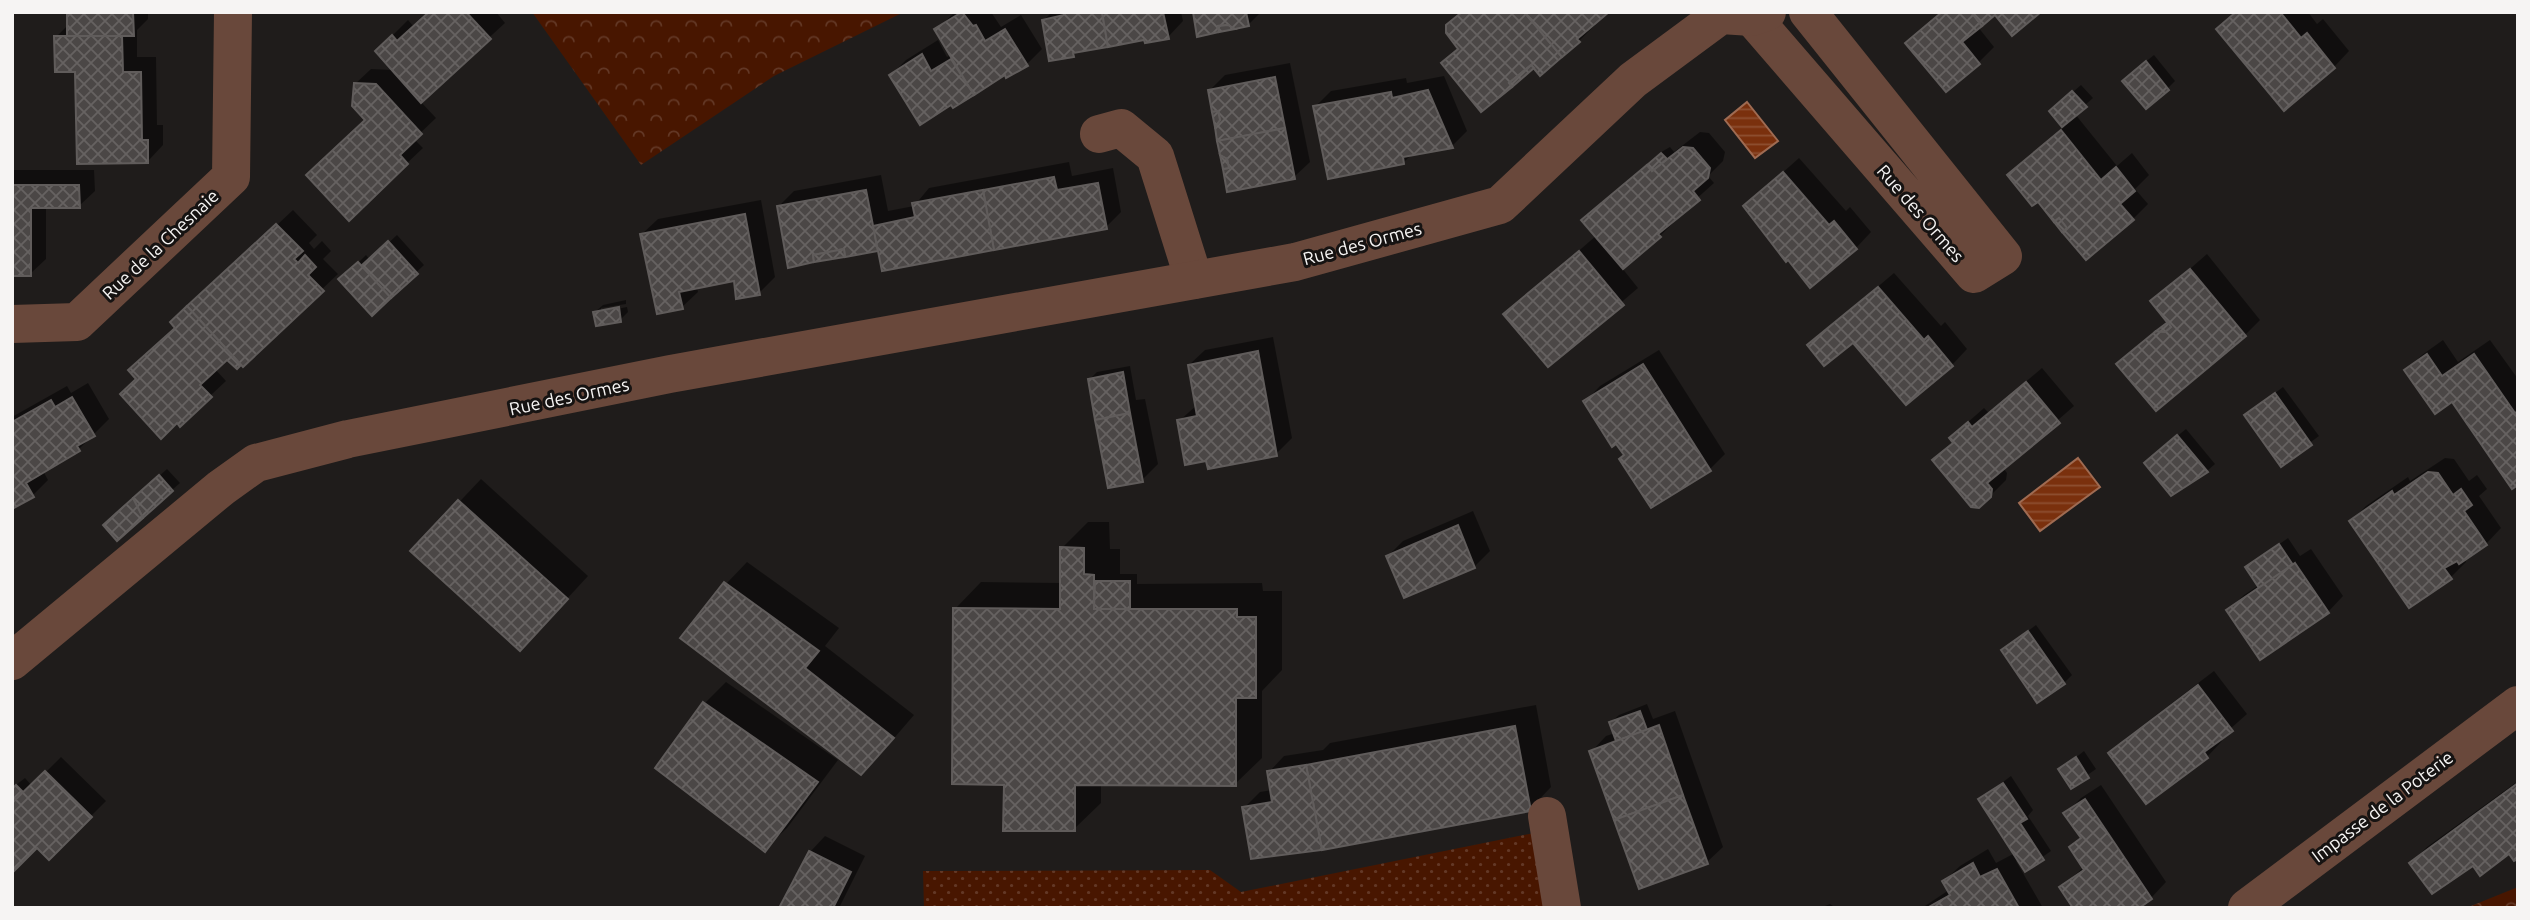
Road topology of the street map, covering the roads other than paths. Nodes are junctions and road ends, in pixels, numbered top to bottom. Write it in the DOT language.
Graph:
graph roads {
  1 [pos="233,12"];
  2 [pos="1808,12"];
  3 [pos="1759,14"];
  4 [pos="1099,134"];
  5 [pos="1194,280"];
  6 [pos="12,324"];
  7 [pos="12,661"];
  8 [pos="2518,705"];
  9 [pos="1547,816"];
  10 [pos="1562,908"];
  11 [pos="2247,908"];
  1 -- 6 [label="street, Rue de la Chesnaie"];
  2 -- 3 [label="street, Rue des Ormes"];
  3 -- 5 [label="street, Rue des Ormes"];
  4 -- 5 [label="street"];
  5 -- 7 [label="street, Rue des Ormes"];
  8 -- 11 [label="street, Impasse de la Poterie"];
  9 -- 10 [label="street"];
}
